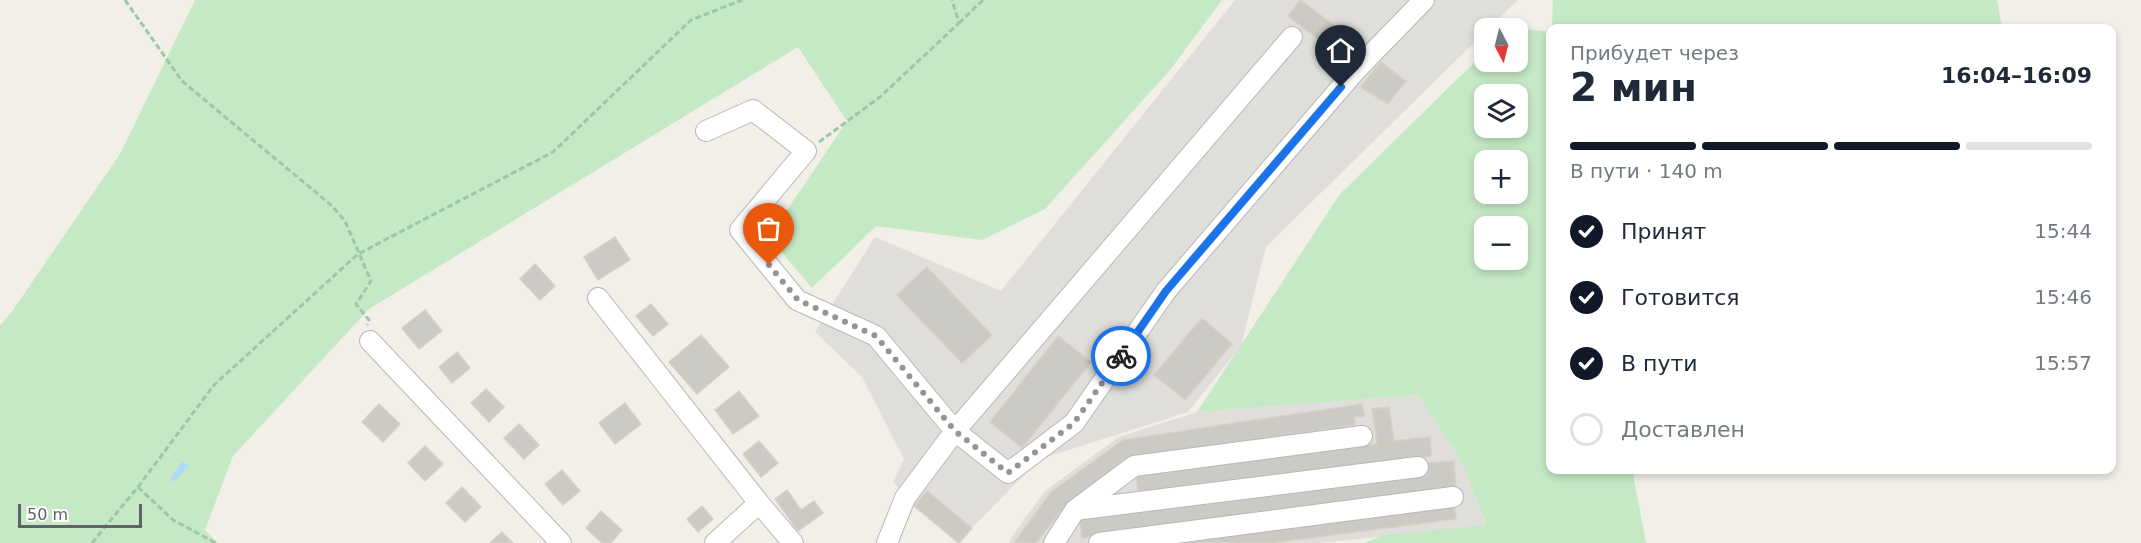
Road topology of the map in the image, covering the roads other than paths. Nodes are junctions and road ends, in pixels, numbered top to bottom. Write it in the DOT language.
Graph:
graph roads {
  1 [pos="1424,0"];
  2 [pos="1292,37"];
  3 [pos="706,131"];
  4 [pos="598,298"];
  5 [pos="370,341"];
  6 [pos="955,431"];
  7 [pos="1362,436"];
  8 [pos="1418,466"];
  9 [pos="1453,497"];
  10 [pos="759,503"];
  11 [pos="1075,510"];
  12 [pos="561,543"];
  13 [pos="715,543"];
  14 [pos="793,543"];
  15 [pos="887,543"];
  16 [pos="1054,543"];
  17 [pos="1100,543"];
  1 -- 6 [label="street"];
  2 -- 6 [label="street"];
  3 -- 6 [label="street"];
  4 -- 10 [label="street"];
  5 -- 12 [label="street"];
  6 -- 15 [label="street"];
  7 -- 11 [label="street"];
  8 -- 11 [label="street"];
  9 -- 17 [label="street"];
  10 -- 13 [label="street"];
  10 -- 14 [label="street"];
  11 -- 16 [label="street"];
}
